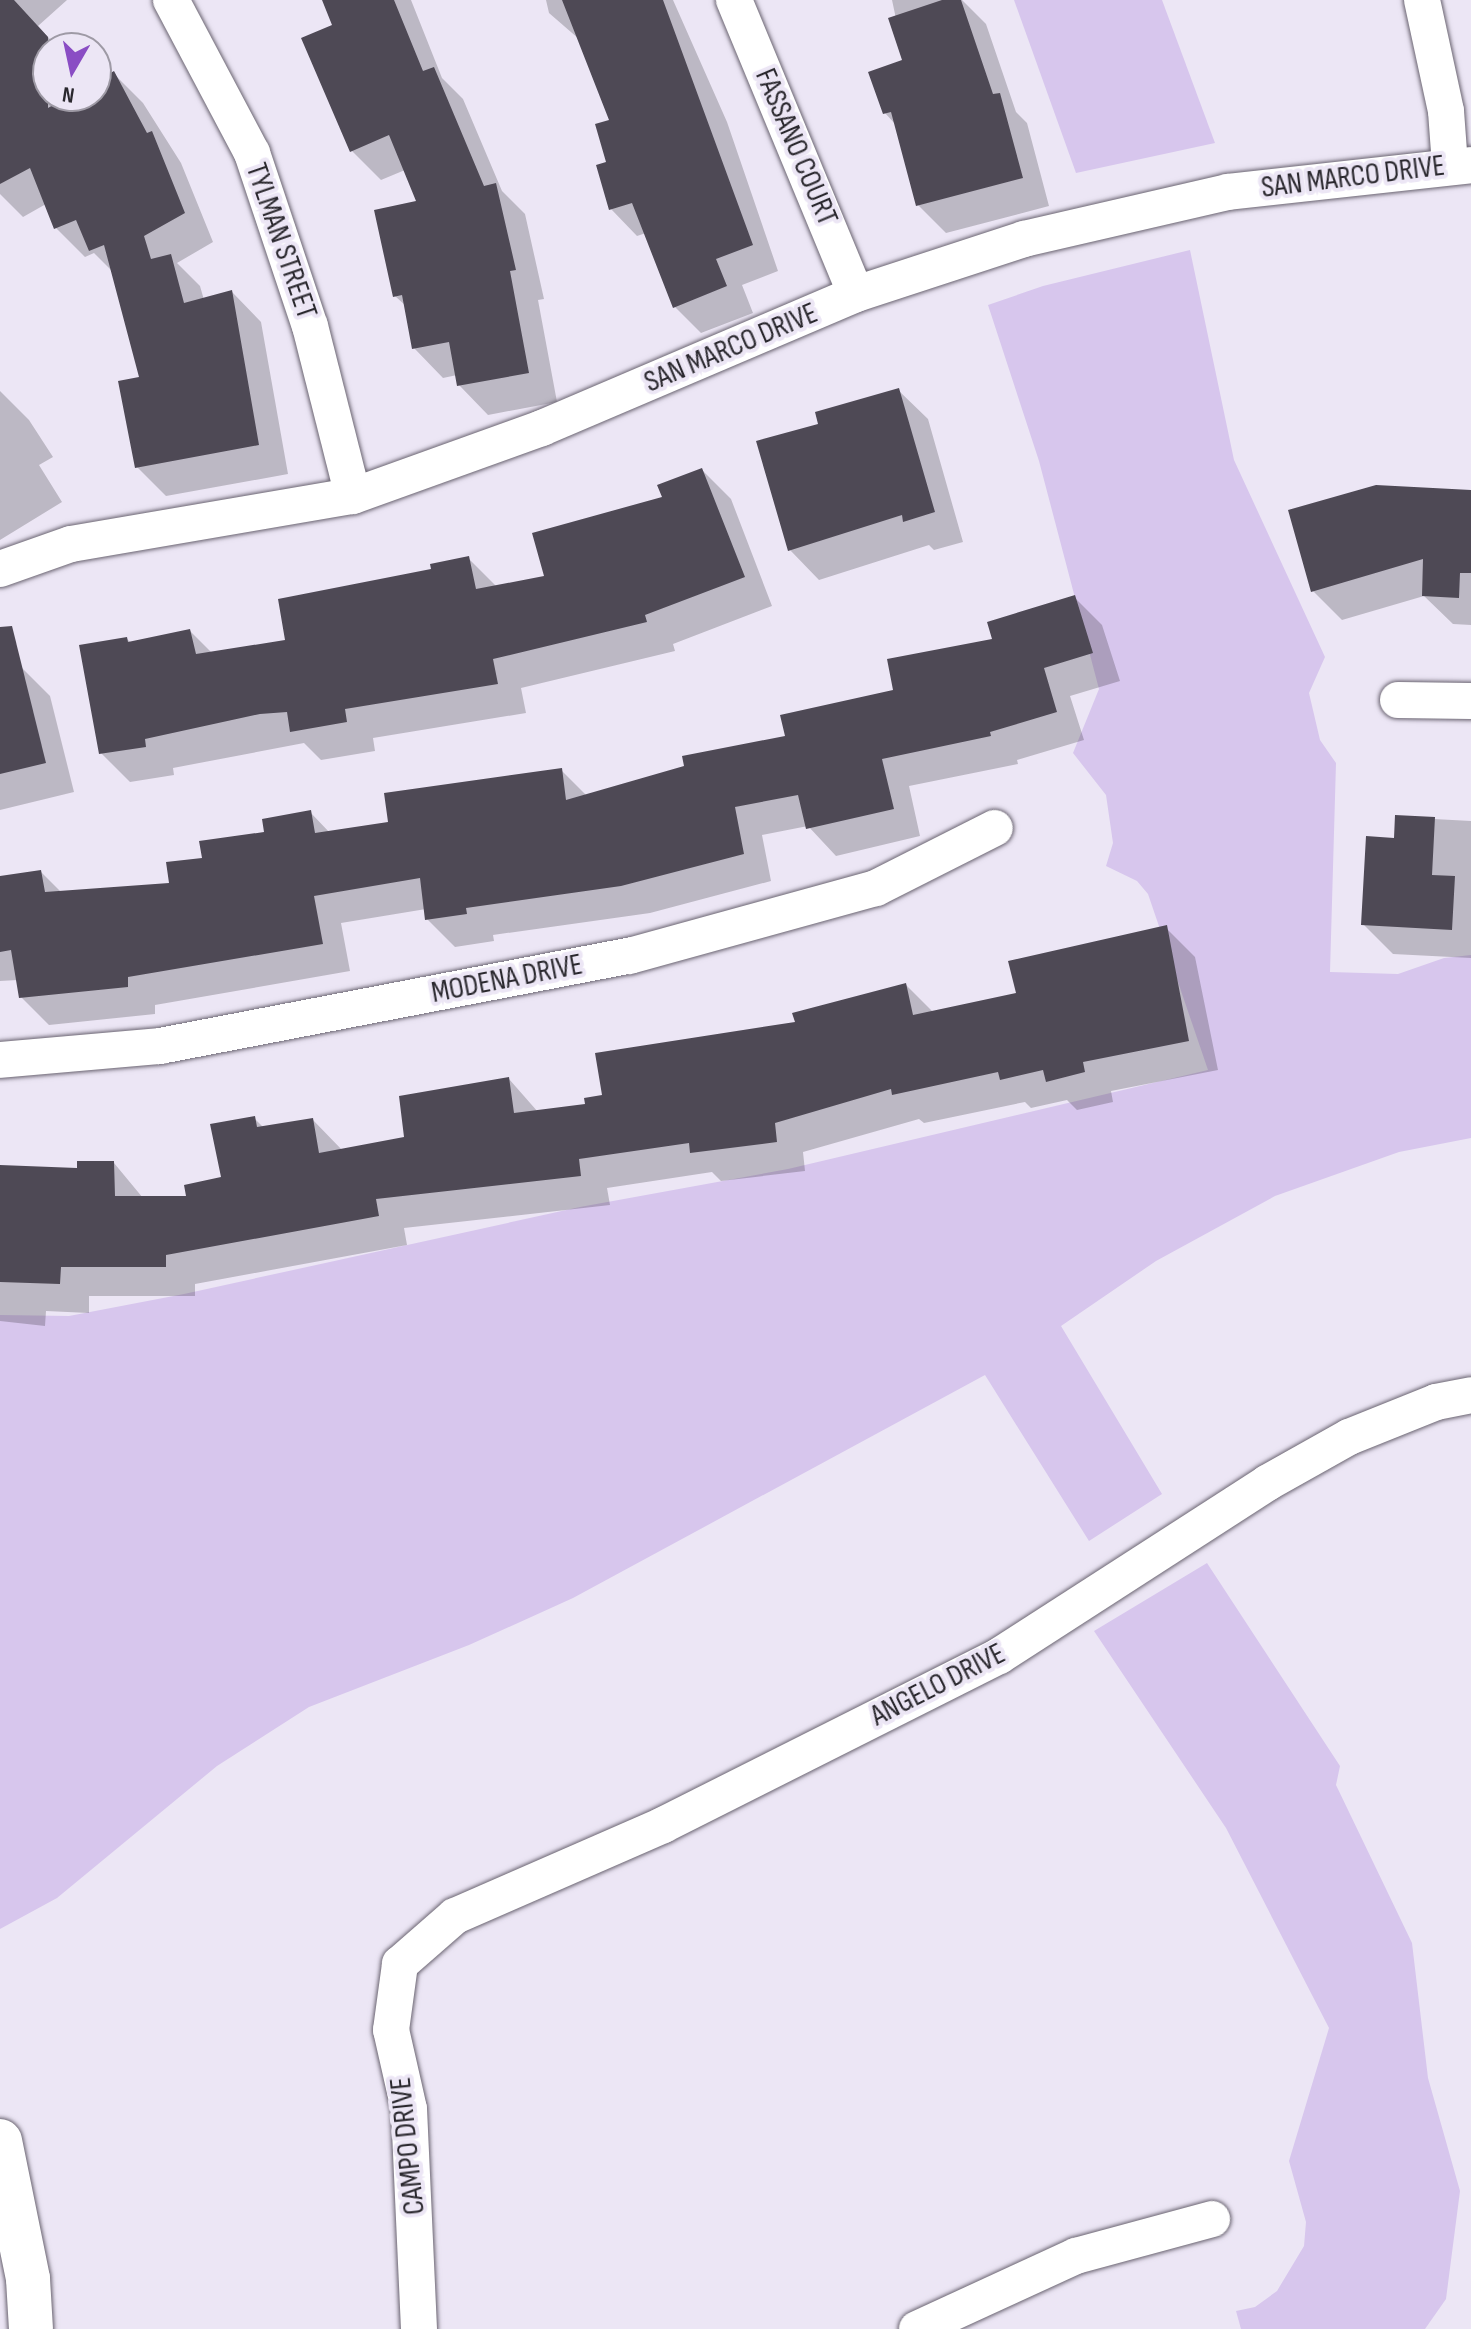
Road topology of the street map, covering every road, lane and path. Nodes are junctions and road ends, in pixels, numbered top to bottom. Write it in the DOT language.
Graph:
graph roads {
  1 [pos="171,0"];
  2 [pos="734,0"];
  3 [pos="1422,0"];
  4 [pos="1461,165"];
  5 [pos="856,294"];
  6 [pos="353,496"];
  7 [pos="0,569"];
  8 [pos="1398,700"];
  9 [pos="1471,701"];
  10 [pos="995,828"];
  11 [pos="0,1060"];
  12 [pos="1471,1395"];
  13 [pos="400,1964"];
  14 [pos="0,2141"];
  15 [pos="1212,2219"];
  16 [pos="31,2329"];
  17 [pos="419,2329"];
  18 [pos="917,2329"];
  1 -- 6 [label="street, TYLMAN STREET"];
  2 -- 5 [label="street, FASSANO COURT"];
  3 -- 4 [label="street"];
  4 -- 5 [label="street, SAN MARCO DRIVE"];
  5 -- 6 [label="street, SAN MARCO DRIVE"];
  6 -- 7 [label="street, SAN MARCO DRIVE"];
  8 -- 9 [label="street"];
  10 -- 11 [label="street, MODENA DRIVE"];
  12 -- 13 [label="street, ANGELO DRIVE"];
  13 -- 17 [label="street, CAMPO DRIVE"];
  14 -- 16 [label="street"];
  15 -- 18 [label="street"];
}
